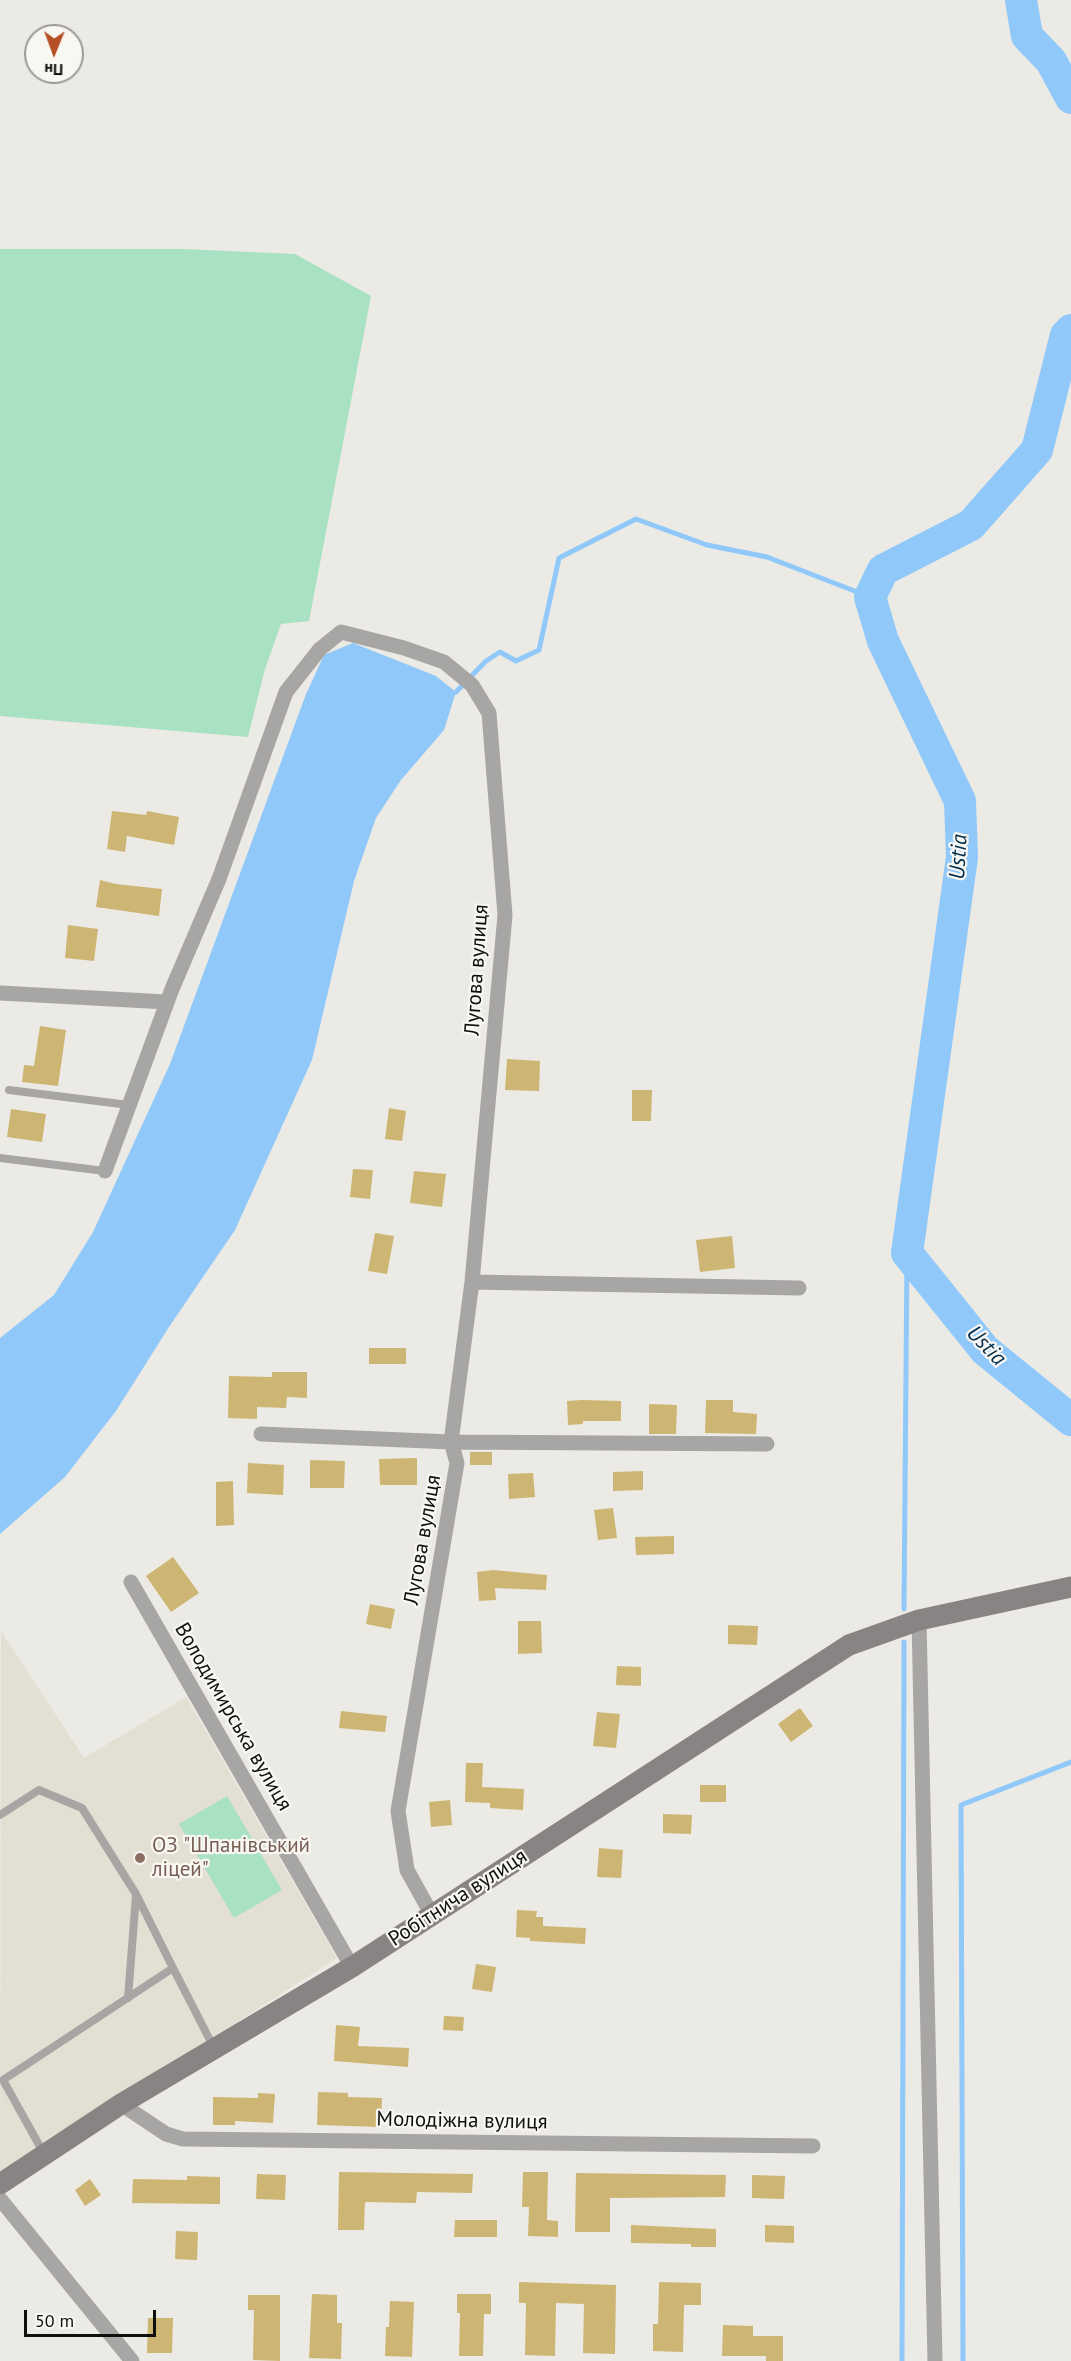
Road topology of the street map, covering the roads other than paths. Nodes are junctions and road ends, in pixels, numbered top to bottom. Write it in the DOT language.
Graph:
graph roads {
  1 [pos="0,993"];
  2 [pos="167,1002"];
  3 [pos="9,1090"];
  4 [pos="131,1105"];
  5 [pos="0,1158"];
  6 [pos="105,1171"];
  7 [pos="472,1282"];
  8 [pos="799,1288"];
  9 [pos="261,1434"];
  10 [pos="451,1442"];
  11 [pos="767,1444"];
  12 [pos="131,1582"];
  13 [pos="1071,1587"];
  14 [pos="919,1620"];
  15 [pos="0,1815"];
  16 [pos="136,1894"];
  17 [pos="432,1915"];
  18 [pos="352,1967"];
  19 [pos="173,1968"];
  20 [pos="128,1998"];
  21 [pos="214,2048"];
  22 [pos="1,2078"];
  23 [pos="121,2104"];
  24 [pos="813,2146"];
  25 [pos="44,2154"];
  26 [pos="0,2184"];
  27 [pos="0,2199"];
  28 [pos="132,2361"];
  29 [pos="935,2361"];
  1 -- 2 [label="street"];
  2 -- 4 [label="street, Лугова вулиця"];
  2 -- 7 [label="street, Лугова вулиця"];
  3 -- 4 [label="lane"];
  4 -- 6 [label="street, Лугова вулиця"];
  5 -- 6 [label="lane"];
  7 -- 8 [label="street"];
  7 -- 10 [label="street, Лугова вулиця"];
  9 -- 10 [label="street"];
  10 -- 11 [label="street"];
  10 -- 17 [label="street, Лугова вулиця"];
  12 -- 18 [label="street, Володимирська вулиця"];
  13 -- 14 [label="street, Робітнича вулиця"];
  14 -- 17 [label="street, Робітнича вулиця"];
  14 -- 29 [label="street"];
  15 -- 16 [label="lane"];
  16 -- 19 [label="lane"];
  16 -- 20 [label="lane"];
  17 -- 18 [label="street, Робітнича вулиця"];
  18 -- 21 [label="street, Робітнича вулиця"];
  19 -- 20 [label="lane"];
  19 -- 21 [label="lane"];
  20 -- 22 [label="lane"];
  21 -- 23 [label="street, Робітнича вулиця"];
  22 -- 25 [label="lane"];
  23 -- 24 [label="street, Молодіжна вулиця"];
  23 -- 25 [label="street, Робітнича вулиця"];
  25 -- 26 [label="street, Робітнича вулиця"];
  27 -- 28 [label="street"];
}
